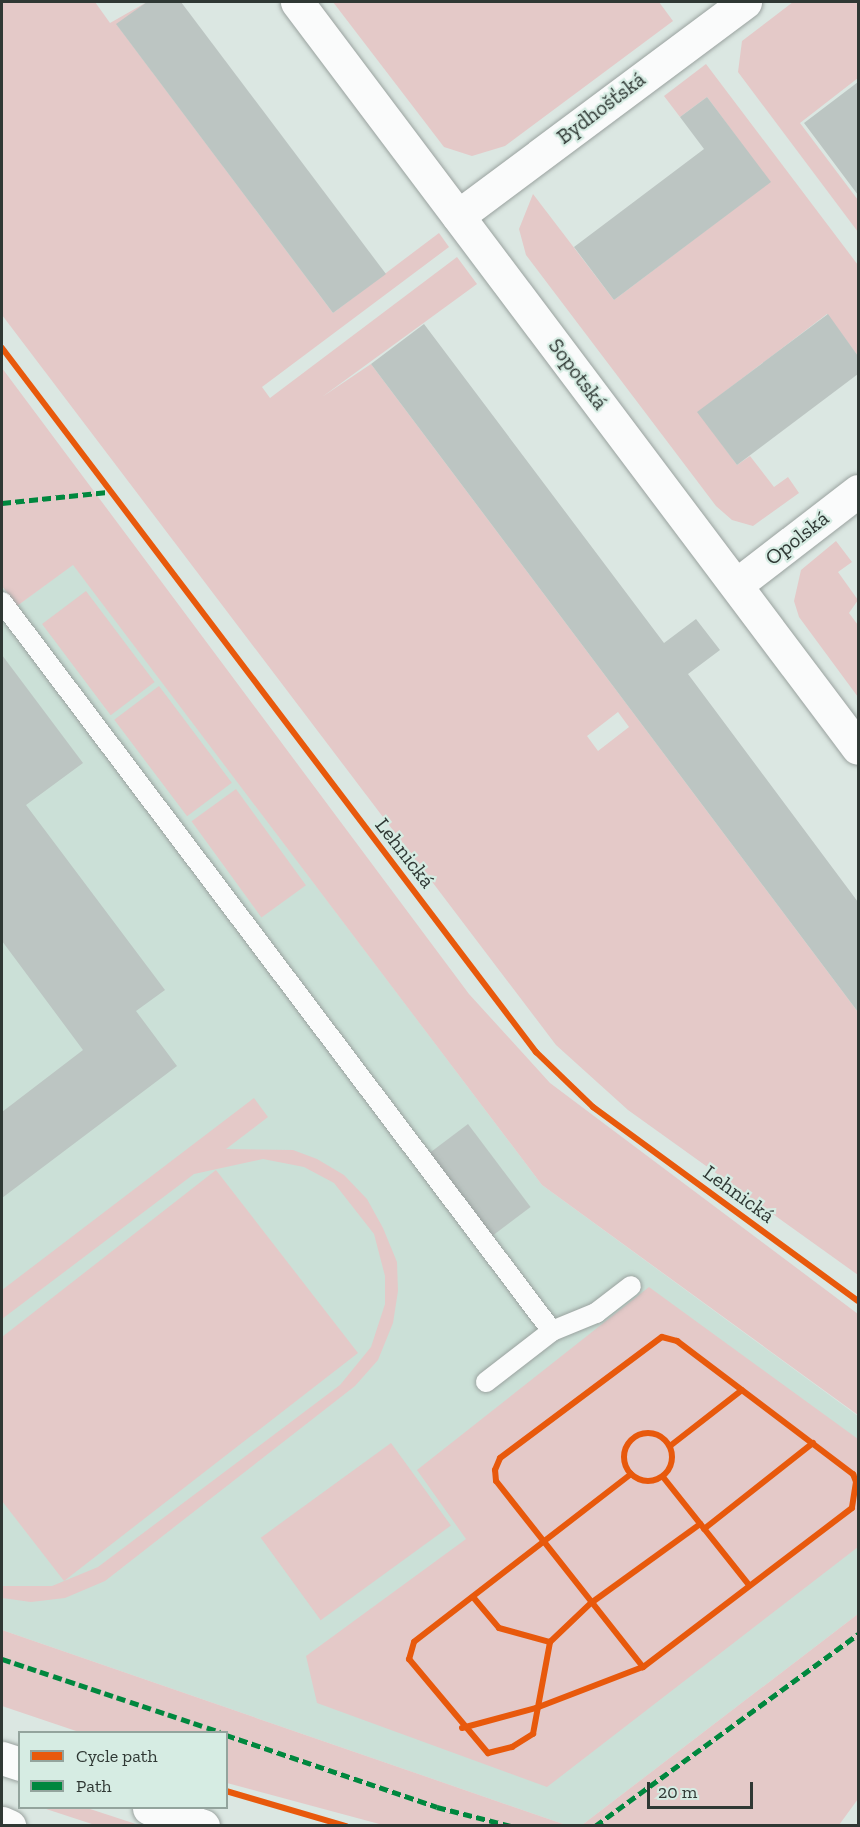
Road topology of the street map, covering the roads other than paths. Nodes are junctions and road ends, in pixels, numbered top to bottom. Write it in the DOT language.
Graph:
graph roads {
  1 [pos="297,2"];
  2 [pos="745,2"];
  3 [pos="458,216"];
  4 [pos="858,491"];
  5 [pos="736,585"];
  6 [pos="2,602"];
  7 [pos="858,748"];
  8 [pos="631,1286"];
  9 [pos="552,1331"];
  10 [pos="486,1382"];
  11 [pos="2,1758"];
  12 [pos="18,1763"];
  13 [pos="152,1809"];
  14 [pos="2,1823"];
  15 [pos="9,1826"];
  16 [pos="202,1826"];
  1 -- 3 [label="street, Sopotská"];
  2 -- 3 [label="street, Bydhošťská"];
  3 -- 5 [label="street, Sopotská"];
  4 -- 5 [label="street, Opolská"];
  5 -- 7 [label="street, Sopotská"];
  6 -- 9 [label="lane"];
  8 -- 9 [label="lane"];
  9 -- 10 [label="lane"];
  11 -- 12 [label="street"];
  13 -- 16 [label="street"];
  14 -- 15 [label="street"];
}
